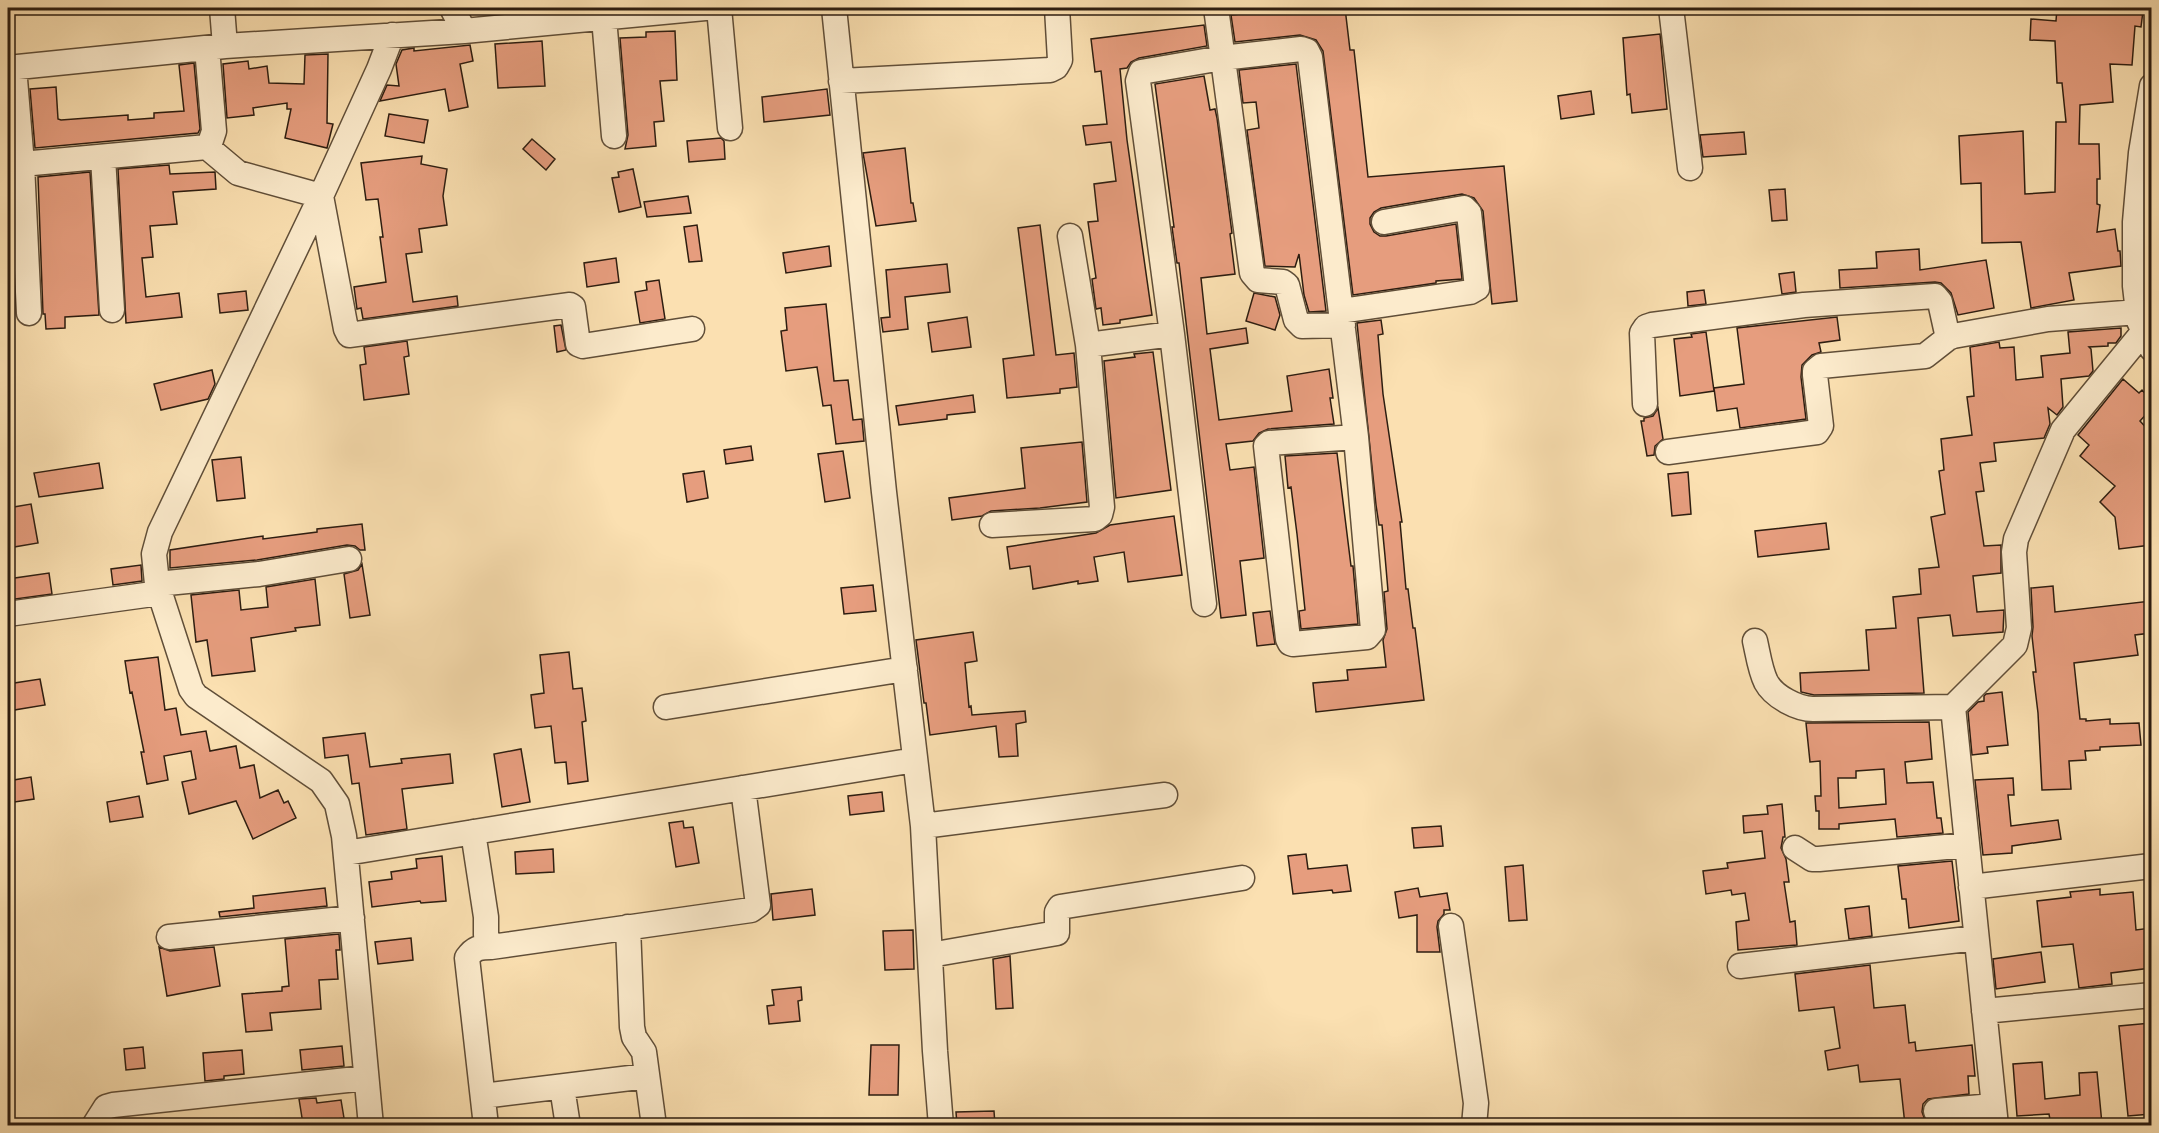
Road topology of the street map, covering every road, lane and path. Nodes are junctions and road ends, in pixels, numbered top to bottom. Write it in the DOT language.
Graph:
graph roads {
  1 [pos="222,8"];
  2 [pos="452,8"];
  3 [pos="705,8"];
  4 [pos="719,8"];
  5 [pos="834,8"];
  6 [pos="1057,8"];
  7 [pos="1216,8"];
  8 [pos="1671,8"];
  9 [pos="604,18"];
  10 [pos="464,31"];
  11 [pos="392,35"];
  12 [pos="216,47"];
  13 [pos="1222,58"];
  14 [pos="11,68"];
  15 [pos="841,81"];
  16 [pos="2151,86"];
  17 [pos="730,128"];
  18 [pos="614,136"];
  19 [pos="207,147"];
  20 [pos="103,157"];
  21 [pos="22,164"];
  22 [pos="1690,168"];
  23 [pos="321,196"];
  24 [pos="1384,222"];
  25 [pos="1070,236"];
  26 [pos="112,310"];
  27 [pos="29,313"];
  28 [pos="1342,318"];
  29 [pos="692,329"];
  30 [pos="2144,331"];
  31 [pos="1172,334"];
  32 [pos="1948,338"];
  33 [pos="1088,345"];
  34 [pos="1645,404"];
  35 [pos="1356,437"];
  36 [pos="1668,452"];
  37 [pos="992,525"];
  38 [pos="350,559"];
  39 [pos="159,589"];
  40 [pos="1204,604"];
  41 [pos="8,614"];
  42 [pos="1755,641"];
  43 [pos="905,669"];
  44 [pos="666,707"];
  45 [pos="1953,707"];
  46 [pos="915,760"];
  47 [pos="743,788"];
  48 [pos="1165,795"];
  49 [pos="923,826"];
  50 [pos="473,832"];
  51 [pos="1967,845"];
  52 [pos="1795,848"];
  53 [pos="346,853"];
  54 [pos="2151,866"];
  55 [pos="1242,878"];
  56 [pos="1971,887"];
  57 [pos="352,918"];
  58 [pos="1451,926"];
  59 [pos="628,927"];
  60 [pos="169,937"];
  61 [pos="1976,938"];
  62 [pos="491,946"];
  63 [pos="930,956"];
  64 [pos="1740,966"];
  65 [pos="2151,995"];
  66 [pos="1984,1011"];
  67 [pos="647,1076"];
  68 [pos="366,1078"];
  69 [pos="562,1087"];
  70 [pos="483,1096"];
  71 [pos="1936,1111"];
  72 [pos="1475,1116"];
  73 [pos="1995,1116"];
  74 [pos="94,1125"];
  75 [pos="371,1125"];
  76 [pos="486,1125"];
  77 [pos="568,1125"];
  78 [pos="654,1125"];
  79 [pos="941,1125"];
  1 -- 12 [label="street"];
  2 -- 10 [label="street"];
  3 -- 9 [label="street"];
  4 -- 17 [label="street"];
  5 -- 15 [label="street"];
  6 -- 15 [label="street"];
  7 -- 13 [label="street"];
  8 -- 22 [label="street"];
  9 -- 10 [label="street"];
  9 -- 18 [label="street"];
  10 -- 11 [label="street"];
  11 -- 12 [label="street"];
  11 -- 23 [label="street"];
  12 -- 14 [label="street"];
  12 -- 19 [label="street"];
  13 -- 28 [label="street"];
  13 -- 28 [label="street"];
  13 -- 31 [label="street"];
  14 -- 21 [label="street"];
  15 -- 43 [label="street"];
  16 -- 30 [label="street"];
  19 -- 20 [label="street"];
  19 -- 23 [label="street"];
  20 -- 21 [label="street"];
  20 -- 26 [label="street"];
  21 -- 27 [label="street"];
  23 -- 29 [label="street"];
  23 -- 39 [label="street"];
  24 -- 28 [label="street"];
  25 -- 33 [label="street"];
  28 -- 35 [label="street"];
  30 -- 32 [label="street"];
  30 -- 45 [label="street"];
  31 -- 33 [label="street"];
  31 -- 40 [label="street"];
  32 -- 34 [label="street"];
  32 -- 36 [label="street"];
  33 -- 37 [label="street"];
  35 -- 35 [label="street"];
  38 -- 39 [label="street"];
  39 -- 41 [label="street"];
  39 -- 53 [label="street"];
  42 -- 45 [label="street"];
  43 -- 44 [label="street"];
  43 -- 46 [label="street"];
  45 -- 51 [label="street"];
  46 -- 47 [label="street"];
  46 -- 49 [label="street"];
  47 -- 50 [label="street"];
  47 -- 59 [label="street"];
  48 -- 49 [label="street"];
  49 -- 63 [label="street"];
  50 -- 53 [label="street"];
  50 -- 62 [label="street"];
  51 -- 52 [label="street"];
  51 -- 56 [label="street"];
  53 -- 57 [label="street"];
  54 -- 56 [label="street"];
  55 -- 63 [label="street"];
  56 -- 61 [label="street"];
  57 -- 60 [label="street"];
  57 -- 68 [label="street"];
  58 -- 72 [label="street"];
  59 -- 62 [label="street"];
  59 -- 67 [label="street"];
  61 -- 64 [label="street"];
  61 -- 66 [label="street"];
  62 -- 70 [label="street"];
  63 -- 79 [label="street"];
  65 -- 66 [label="street"];
  66 -- 73 [label="street"];
  67 -- 69 [label="street"];
  67 -- 78 [label="street"];
  68 -- 74 [label="street"];
  68 -- 75 [label="street"];
  69 -- 70 [label="street"];
  69 -- 77 [label="street"];
  70 -- 76 [label="street"];
  71 -- 73 [label="street"];
}
